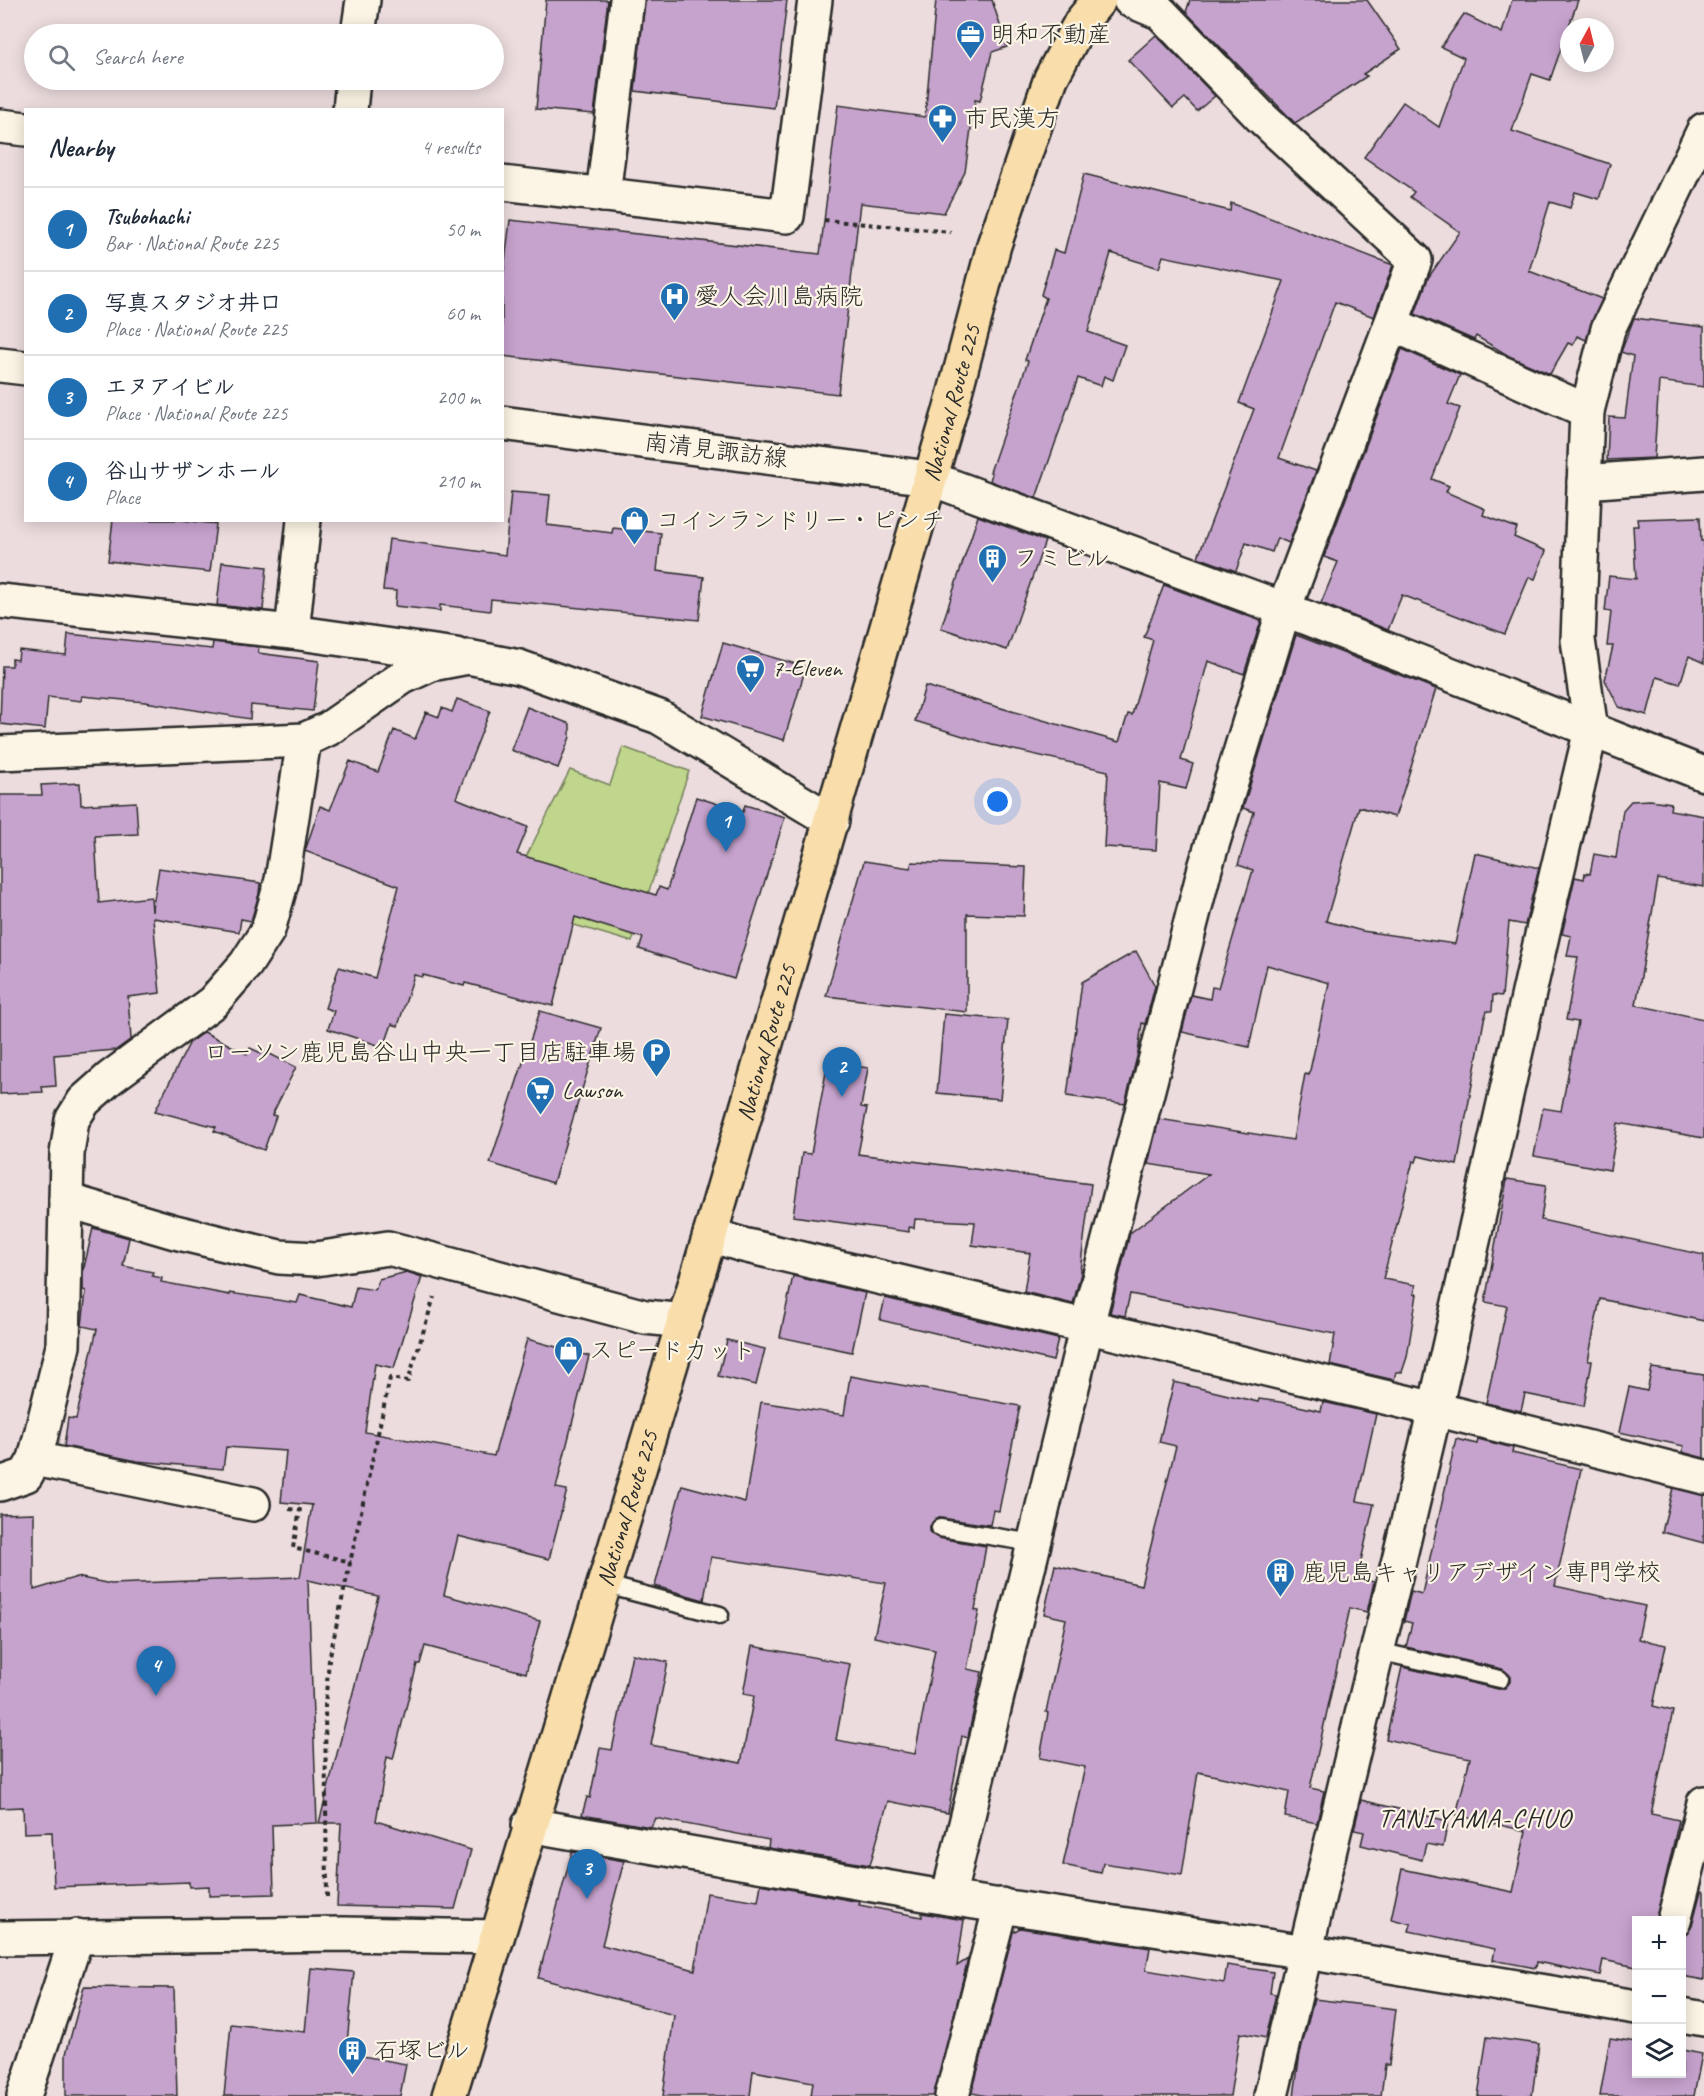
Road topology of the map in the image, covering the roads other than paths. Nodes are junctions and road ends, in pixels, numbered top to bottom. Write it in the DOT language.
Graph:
graph roads {
  1 [pos="363,0"];
  2 [pos="627,0"];
  3 [pos="815,0"];
  4 [pos="1099,0"];
  5 [pos="1130,0"];
  6 [pos="359,24"];
  7 [pos="352,90"];
  8 [pos="350,108"];
  9 [pos="0,126"];
  10 [pos="24,129"];
  11 [pos="1704,130"];
  12 [pos="504,183"];
  13 [pos="603,195"];
  14 [pos="1392,324"];
  15 [pos="0,365"];
  16 [pos="24,368"];
  17 [pos="1587,411"];
  18 [pos="504,423"];
  19 [pos="1704,473"];
  20 [pos="929,477"];
  21 [pos="1584,482"];
  22 [pos="304,522"];
  23 [pos="0,601"];
  24 [pos="1284,609"];
  25 [pos="292,632"];
  26 [pos="468,657"];
  27 [pos="1592,730"];
  28 [pos="304,740"];
  29 [pos="0,753"];
  30 [pos="1704,774"];
  31 [pos="832,821"];
  32 [pos="66,1200"];
  33 [pos="710,1235"];
  34 [pos="685,1321"];
  35 [pos="1087,1325"];
  36 [pos="1435,1409"];
  37 [pos="34,1459"];
  38 [pos="1704,1478"];
  39 [pos="0,1484"];
  40 [pos="253,1504"];
  41 [pos="940,1528"];
  42 [pos="1034,1542"];
  43 [pos="603,1584"];
  44 [pos="720,1615"];
  45 [pos="1378,1651"];
  46 [pos="1500,1679"];
  47 [pos="1704,1803"];
  48 [pos="529,1826"];
  49 [pos="948,1898"];
  50 [pos="1000,1905"];
  51 [pos="1675,1916"];
  52 [pos="77,1936"];
  53 [pos="497,1937"];
  54 [pos="0,1938"];
  55 [pos="1306,1952"];
  56 [pos="1632,2006"];
  57 [pos="1686,2016"];
  58 [pos="1704,2019"];
  59 [pos="24,2096"];
  60 [pos="449,2096"];
  61 [pos="952,2096"];
  62 [pos="1271,2096"];
  1 -- 6 [label="street"];
  2 -- 13 [label="street"];
  3 -- 13 [label="street"];
  4 -- 20 [label="highway, National Route 225"];
  5 -- 14 [label="street"];
  7 -- 8 [label="street"];
  9 -- 10 [label="street"];
  11 -- 17 [label="street"];
  12 -- 13 [label="street"];
  14 -- 17 [label="street"];
  14 -- 24 [label="street"];
  15 -- 16 [label="street"];
  17 -- 21 [label="street"];
  18 -- 20 [label="street, 南清見諏訪線"];
  19 -- 21 [label="street"];
  20 -- 24 [label="street, 南清見諏訪線"];
  20 -- 31 [label="highway, National Route 225"];
  21 -- 27 [label="street"];
  22 -- 25 [label="street"];
  23 -- 25 [label="street"];
  24 -- 27 [label="street, 南清見諏訪線"];
  24 -- 35 [label="street"];
  25 -- 26 [label="street"];
  26 -- 28 [label="street"];
  26 -- 31 [label="street"];
  27 -- 30 [label="street, 南清見諏訪線"];
  27 -- 36 [label="street"];
  28 -- 29 [label="street"];
  28 -- 32 [label="street"];
  31 -- 33 [label="highway, National Route 225"];
  32 -- 34 [label="street"];
  32 -- 37 [label="street"];
  33 -- 34 [label="highway, National Route 225"];
  33 -- 35 [label="street"];
  34 -- 43 [label="highway, National Route 225"];
  35 -- 36 [label="street"];
  35 -- 42 [label="street"];
  36 -- 38 [label="street"];
  36 -- 45 [label="street"];
  37 -- 39 [label="street"];
  37 -- 40 [label="street"];
  41 -- 42 [label="lane"];
  42 -- 49 [label="street"];
  43 -- 44 [label="lane"];
  43 -- 48 [label="highway, National Route 225"];
  45 -- 46 [label="lane"];
  45 -- 55 [label="street"];
  47 -- 51 [label="street"];
  48 -- 49 [label="street"];
  48 -- 53 [label="highway, National Route 225"];
  49 -- 50 [label="street"];
  50 -- 55 [label="street"];
  50 -- 61 [label="street"];
  52 -- 53 [label="street"];
  52 -- 54 [label="street"];
  52 -- 59 [label="street"];
  53 -- 60 [label="highway, National Route 225"];
  55 -- 56 [label="street"];
  55 -- 62 [label="street"];
  57 -- 58 [label="street"];
}
